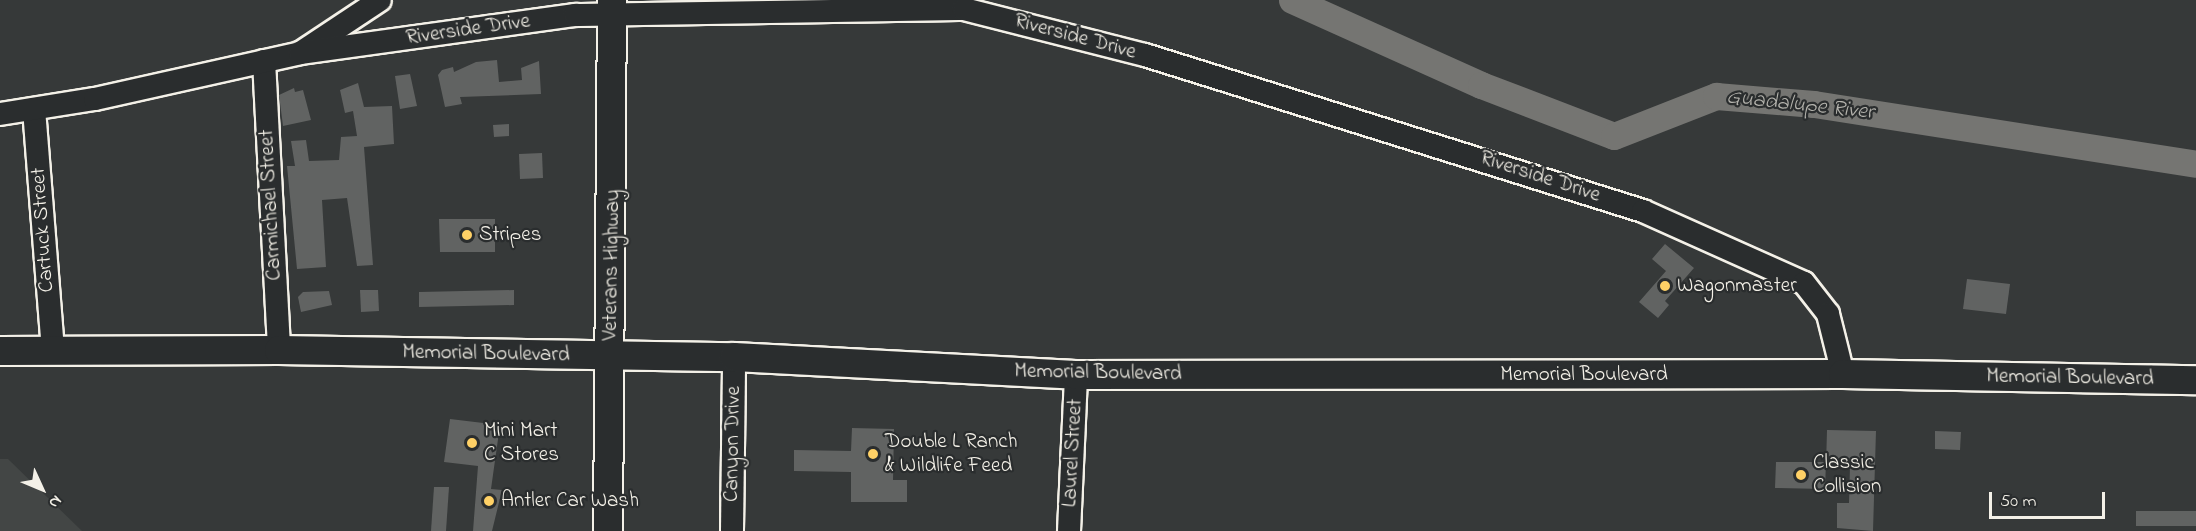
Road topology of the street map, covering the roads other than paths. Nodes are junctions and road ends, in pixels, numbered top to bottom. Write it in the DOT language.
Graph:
graph roads {
  1 [pos="380,0"];
  2 [pos="613,7"];
  3 [pos="300,53"];
  4 [pos="264,61"];
  5 [pos="34,109"];
  6 [pos="0,114"];
  7 [pos="53,350"];
  8 [pos="279,350"];
  9 [pos="0,351"];
  10 [pos="611,356"];
  11 [pos="734,357"];
  12 [pos="1843,374"];
  13 [pos="1076,375"];
  14 [pos="2196,380"];
  15 [pos="608,531"];
  16 [pos="732,531"];
  17 [pos="1069,531"];
  1 -- 3 [label="street"];
  2 -- 3 [label="street, Riverside Drive"];
  2 -- 10 [label="main road, Veterans Highway"];
  2 -- 12 [label="street, Riverside Drive"];
  3 -- 4 [label="street, Riverside Drive"];
  4 -- 5 [label="street, Riverside Drive"];
  4 -- 8 [label="street, Carmichael Street"];
  5 -- 6 [label="street, Riverside Drive"];
  5 -- 7 [label="street, Cartuck Street"];
  7 -- 8 [label="main road, Memorial Boulevard"];
  7 -- 9 [label="main road, Memorial Boulevard"];
  8 -- 10 [label="main road, Memorial Boulevard"];
  10 -- 11 [label="main road, Memorial Boulevard"];
  10 -- 15 [label="main road, Veterans Highway"];
  11 -- 13 [label="main road, Memorial Boulevard"];
  11 -- 16 [label="street, Canyon Drive"];
  12 -- 13 [label="main road, Memorial Boulevard"];
  12 -- 14 [label="main road, Memorial Boulevard"];
  13 -- 17 [label="street, Laurel Street"];
}
